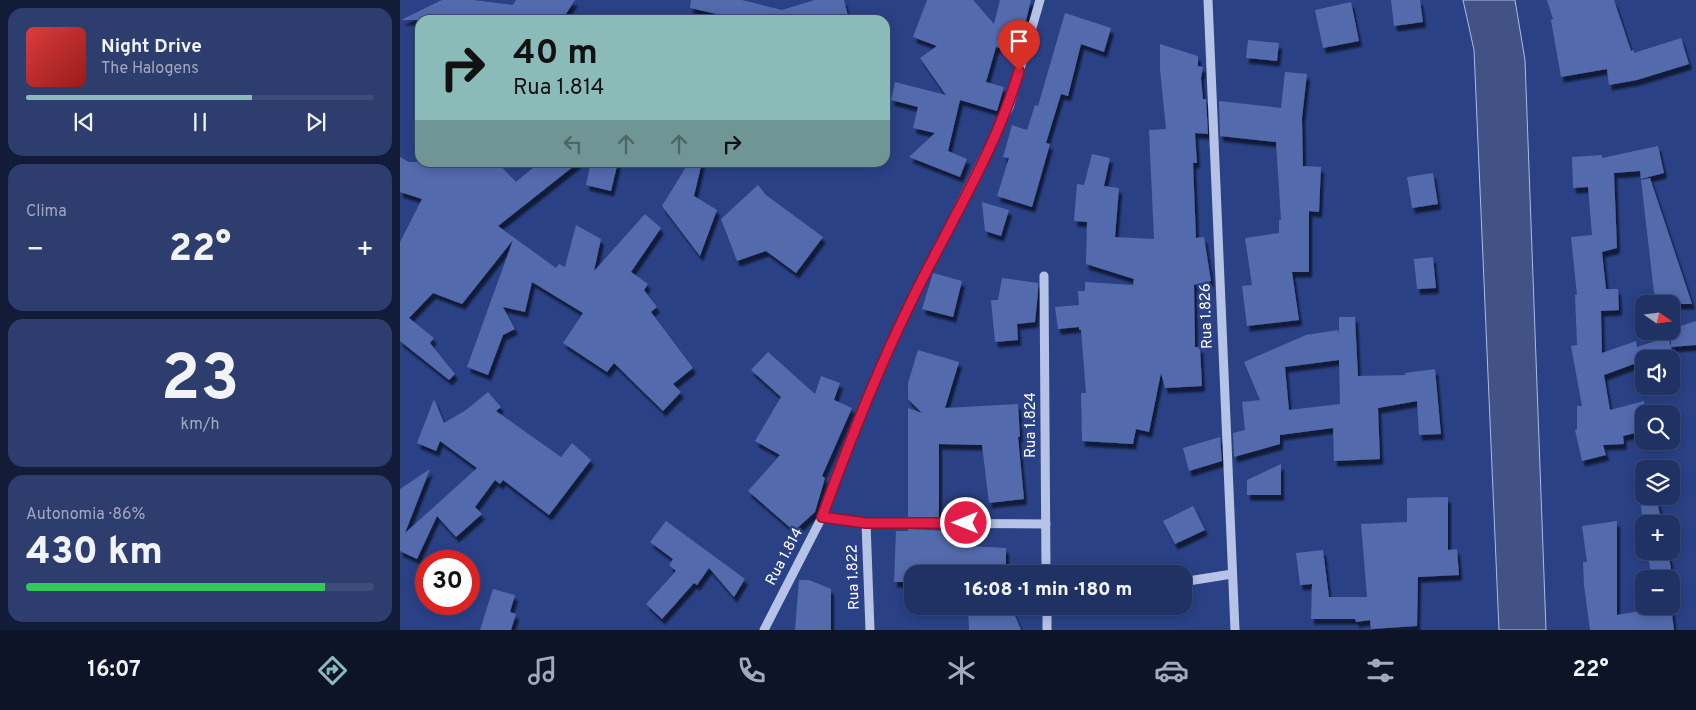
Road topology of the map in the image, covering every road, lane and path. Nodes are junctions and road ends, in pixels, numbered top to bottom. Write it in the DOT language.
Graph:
graph roads {
  1 [pos="1040,0"];
  2 [pos="1208,0"];
  3 [pos="1044,276"];
  4 [pos="822,517"];
  5 [pos="866,523"];
  6 [pos="1046,524"];
  7 [pos="1046,565"];
  8 [pos="1232,574"];
  9 [pos="1192,580"];
  10 [pos="1046,615"];
  11 [pos="764,630"];
  12 [pos="870,630"];
  13 [pos="1047,630"];
  14 [pos="1235,630"];
  1 -- 4 [label="street, Rua 1.814"];
  2 -- 8 [label="street, Rua 1.826"];
  3 -- 6 [label="street, Rua 1.824"];
  4 -- 5 [label="street"];
  4 -- 11 [label="street, Rua 1.814"];
  5 -- 6 [label="street"];
  5 -- 12 [label="street, Rua 1.822"];
  6 -- 7 [label="street, Rua 1.824"];
  8 -- 9 [label="street"];
  8 -- 14 [label="street, Rua 1.826"];
  10 -- 13 [label="street"];
}
